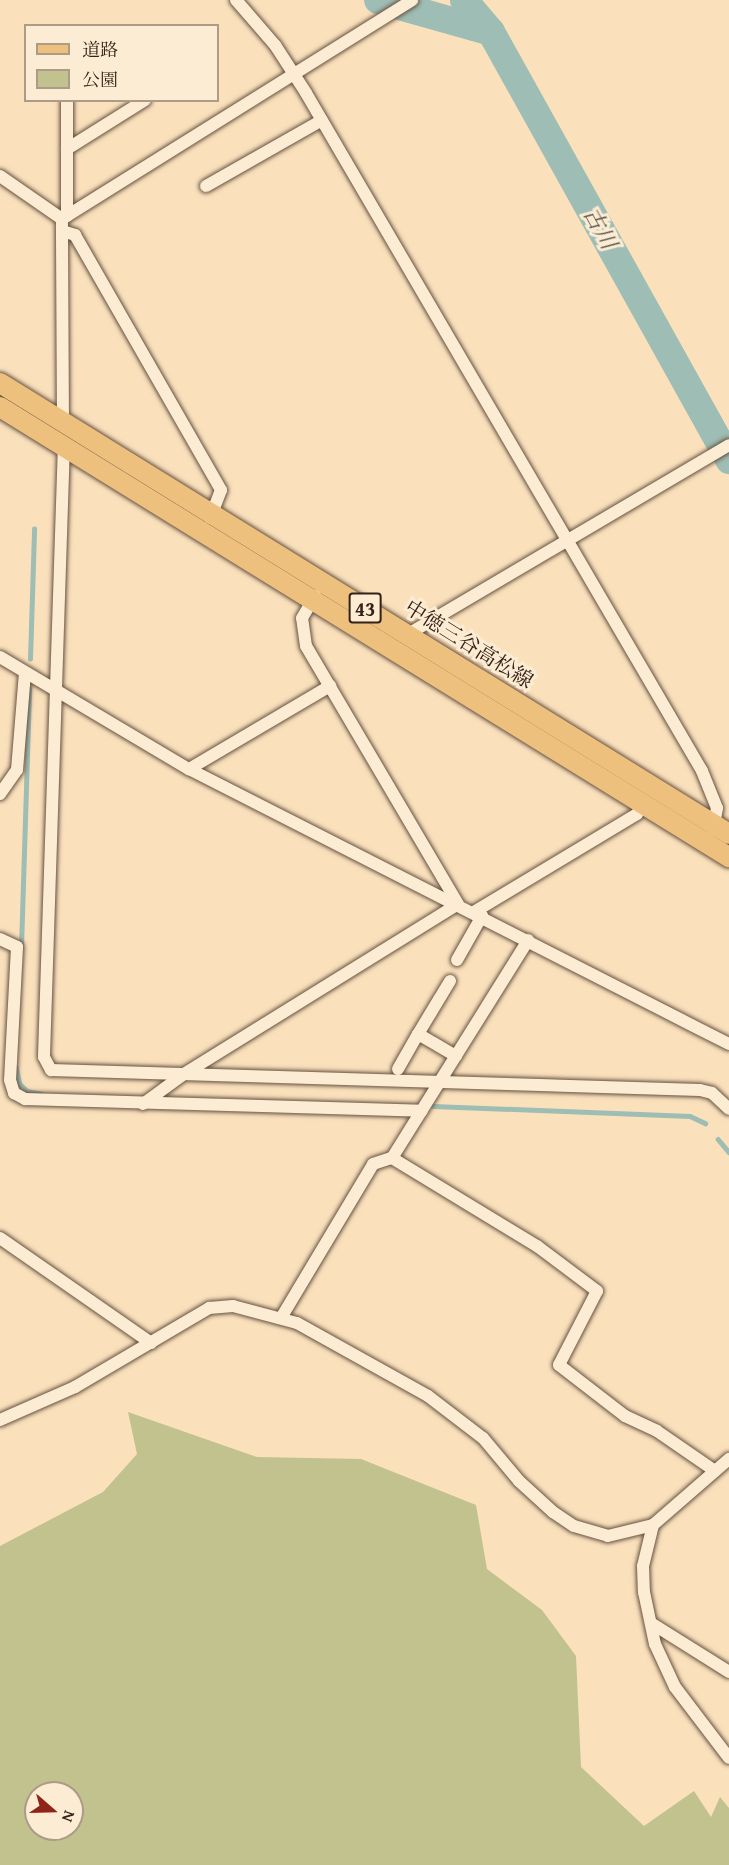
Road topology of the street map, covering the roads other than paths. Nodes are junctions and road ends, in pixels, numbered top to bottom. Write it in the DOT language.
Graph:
graph roads {
  1 [pos="236,0"];
  2 [pos="409,1"];
  3 [pos="292,72"];
  4 [pos="67,102"];
  5 [pos="142,102"];
  6 [pos="322,120"];
  7 [pos="67,149"];
  8 [pos="0,176"];
  9 [pos="206,186"];
  10 [pos="64,222"];
  11 [pos="0,383"];
  12 [pos="0,407"];
  13 [pos="63,421"];
  14 [pos="729,445"];
  15 [pos="64,447"];
  16 [pos="212,513"];
  17 [pos="201,532"];
  18 [pos="568,541"];
  19 [pos="323,582"];
  20 [pos="312,601"];
  21 [pos="408,634"];
  22 [pos="388,646"];
  23 [pos="0,657"];
  24 [pos="25,672"];
  25 [pos="330,686"];
  26 [pos="58,691"];
  27 [pos="189,770"];
  28 [pos="0,794"];
  29 [pos="643,804"];
  30 [pos="722,829"];
  31 [pos="706,843"];
  32 [pos="729,857"];
  33 [pos="458,904"];
  34 [pos="478,914"];
  35 [pos="0,939"];
  36 [pos="528,940"];
  37 [pos="457,960"];
  38 [pos="450,981"];
  39 [pos="418,1034"];
  40 [pos="729,1044"];
  41 [pos="456,1056"];
  42 [pos="398,1069"];
  43 [pos="184,1074"];
  44 [pos="440,1082"];
  45 [pos="143,1104"];
  46 [pos="729,1109"];
  47 [pos="422,1111"];
  48 [pos="392,1158"];
  49 [pos="0,1238"];
  50 [pos="281,1318"];
  51 [pos="151,1343"];
  52 [pos="0,1420"];
  53 [pos="729,1459"];
  54 [pos="715,1471"];
  55 [pos="653,1525"];
  56 [pos="651,1623"];
  57 [pos="729,1672"];
  58 [pos="729,1758"];
  1 -- 3 [label="street"];
  2 -- 3 [label="street"];
  3 -- 6 [label="street"];
  3 -- 10 [label="street"];
  4 -- 7 [label="street"];
  5 -- 7 [label="street"];
  6 -- 9 [label="street"];
  6 -- 18 [label="street"];
  7 -- 10 [label="street"];
  8 -- 10 [label="street"];
  10 -- 13 [label="street"];
  10 -- 16 [label="street"];
  11 -- 13 [label="main road, 中徳三谷高松線 / 43"];
  12 -- 15 [label="main road, 中徳三谷高松線 / 43"];
  13 -- 15 [label="street"];
  13 -- 16 [label="main road, 中徳三谷高松線 / 43"];
  14 -- 18 [label="street"];
  15 -- 17 [label="main road, 中徳三谷高松線 / 43"];
  15 -- 26 [label="street"];
  16 -- 17 [label="street"];
  16 -- 19 [label="main road, 中徳三谷高松線 / 43"];
  17 -- 20 [label="main road, 中徳三谷高松線 / 43"];
  18 -- 21 [label="street"];
  18 -- 30 [label="street"];
  19 -- 20 [label="street"];
  19 -- 21 [label="main road, 中徳三谷高松線 / 43"];
  20 -- 22 [label="main road, 中徳三谷高松線 / 43"];
  20 -- 25 [label="street"];
  21 -- 22 [label="street"];
  21 -- 30 [label="main road, 中徳三谷高松線 / 43"];
  22 -- 29 [label="main road, 中徳三谷高松線 / 43"];
  23 -- 24 [label="street"];
  24 -- 26 [label="street"];
  24 -- 28 [label="street"];
  25 -- 27 [label="street"];
  25 -- 33 [label="street"];
  26 -- 27 [label="street"];
  26 -- 43 [label="street"];
  27 -- 33 [label="street"];
  29 -- 31 [label="main road, 中徳三谷高松線 / 43"];
  29 -- 34 [label="street"];
  30 -- 31 [label="street"];
  31 -- 32 [label="main road, 中徳三谷高松線 / 43"];
  33 -- 34 [label="street"];
  33 -- 43 [label="street"];
  34 -- 36 [label="street"];
  34 -- 37 [label="street"];
  35 -- 45 [label="street"];
  36 -- 40 [label="street"];
  36 -- 41 [label="street"];
  38 -- 39 [label="street"];
  39 -- 41 [label="street"];
  39 -- 42 [label="street"];
  41 -- 44 [label="street"];
  43 -- 44 [label="street"];
  43 -- 45 [label="street"];
  44 -- 46 [label="street"];
  44 -- 47 [label="street"];
  45 -- 47 [label="street"];
  47 -- 48 [label="street"];
  48 -- 50 [label="street"];
  48 -- 54 [label="street"];
  49 -- 51 [label="street"];
  50 -- 51 [label="street"];
  50 -- 55 [label="street"];
  51 -- 52 [label="street"];
  53 -- 54 [label="street"];
  54 -- 55 [label="street"];
  55 -- 56 [label="street"];
  56 -- 57 [label="street"];
  56 -- 58 [label="street"];
}
